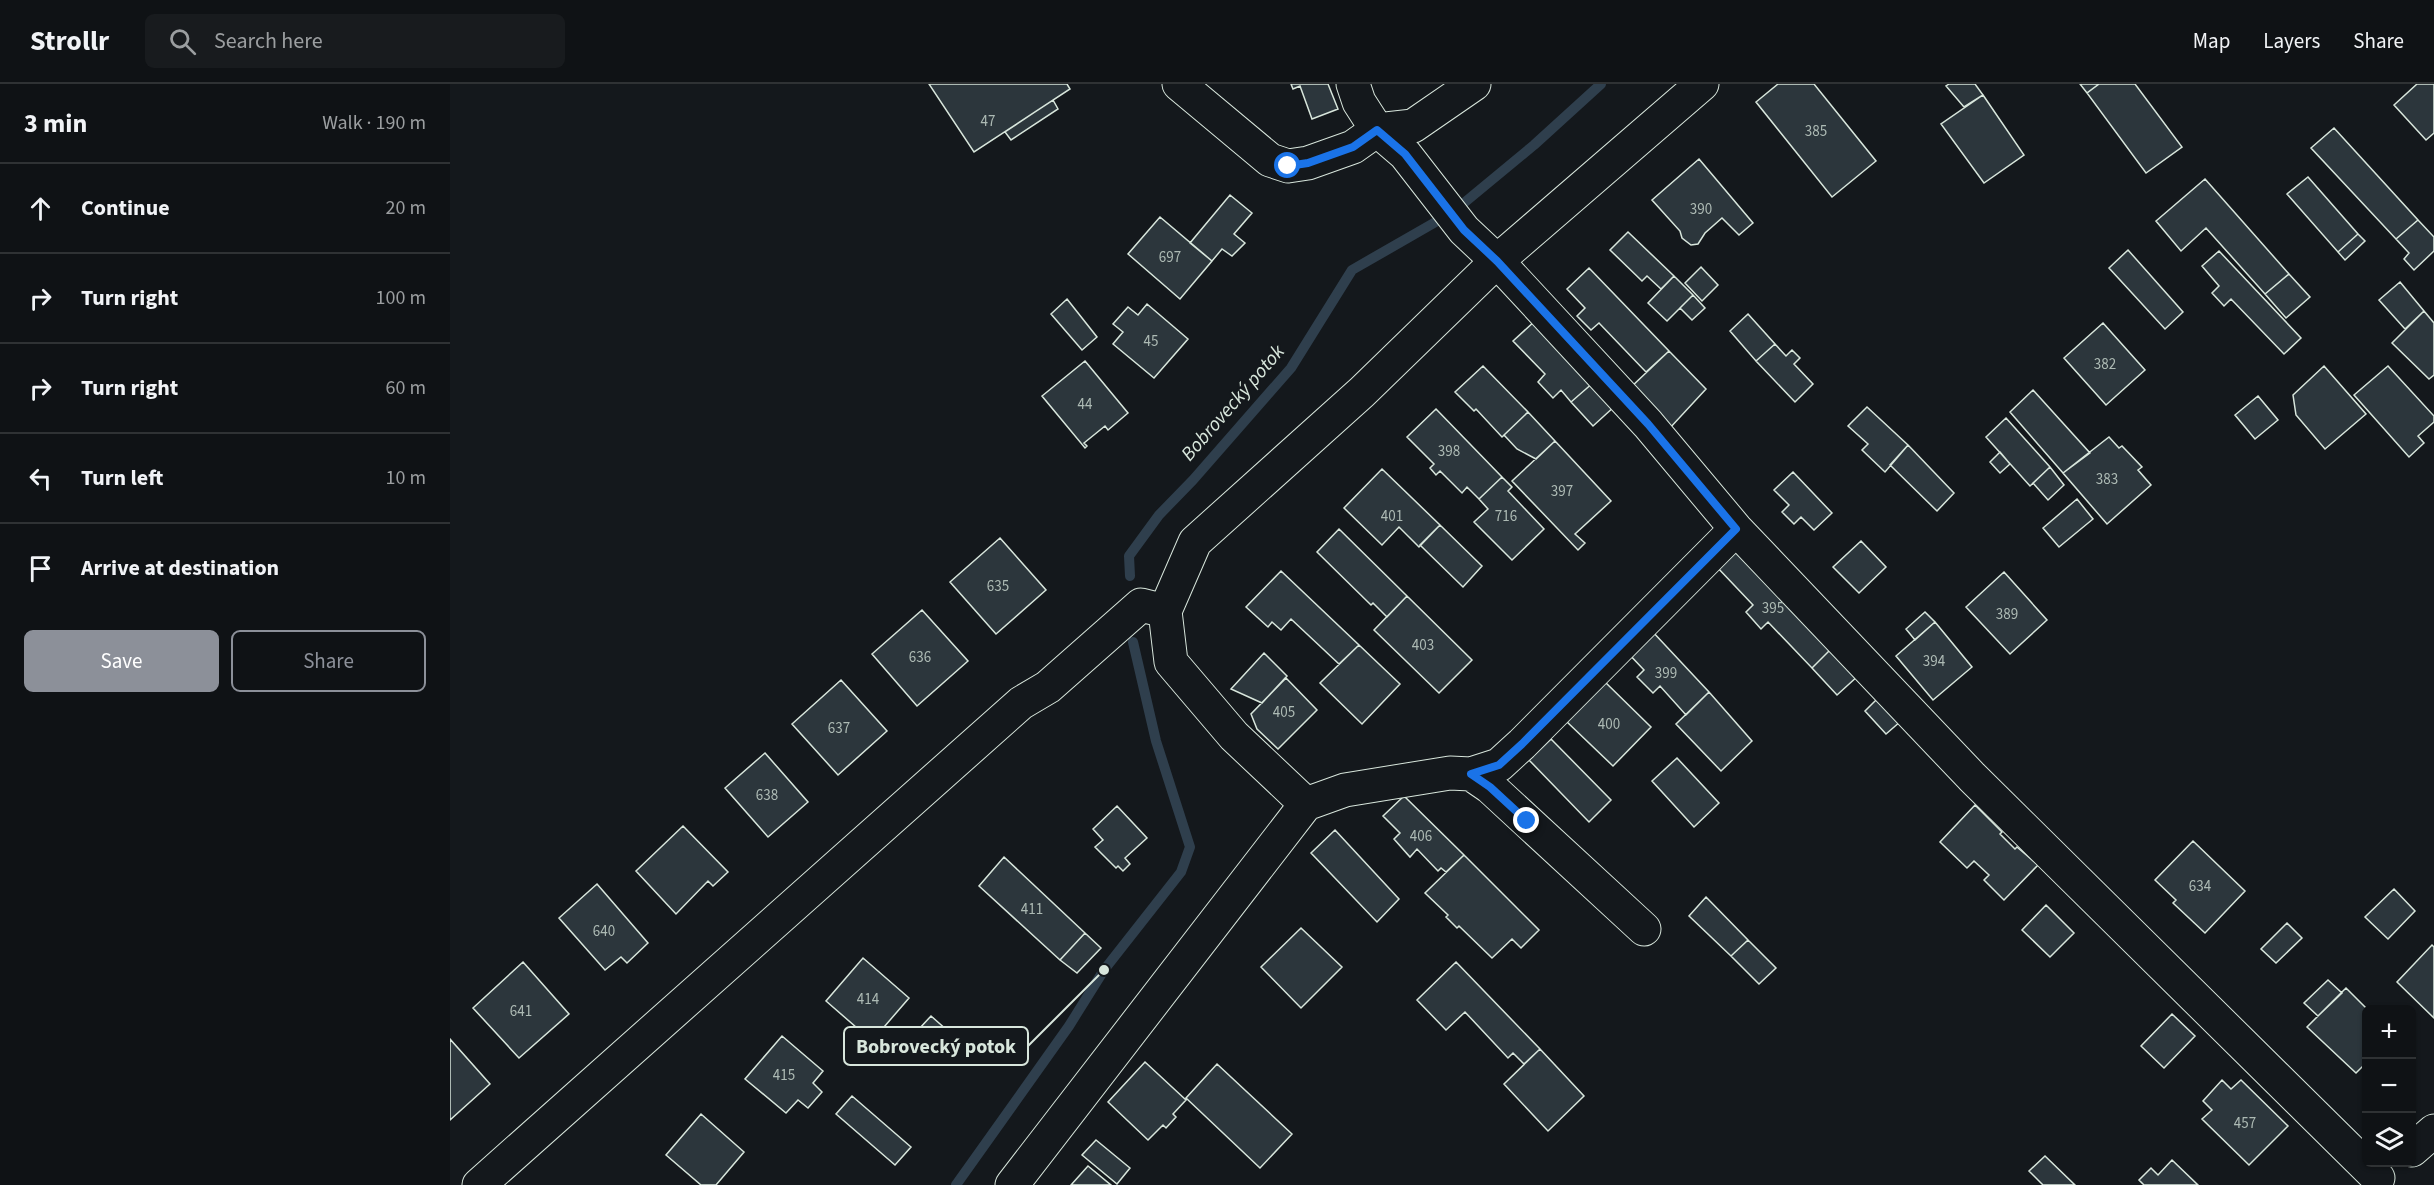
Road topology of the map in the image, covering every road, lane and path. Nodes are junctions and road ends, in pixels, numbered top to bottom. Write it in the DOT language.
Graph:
graph roads {
  1 [pos="1179,84"];
  2 [pos="1353,84"];
  3 [pos="1474,84"];
  4 [pos="1702,84"];
  5 [pos="1377,130"];
  6 [pos="1497,261"];
  7 [pos="1736,529"];
  8 [pos="1165,610"];
  9 [pos="1471,774"];
  10 [pos="1306,804"];
  11 [pos="1644,929"];
  12 [pos="2434,1131"];
  13 [pos="2416,1147"];
  14 [pos="2381,1175"];
  15 [pos="479,1185"];
  16 [pos="1012,1185"];
  1 -- 5 [label="street"];
  2 -- 5 [label="street"];
  3 -- 5 [label="street"];
  4 -- 6 [label="street"];
  5 -- 6 [label="street"];
  6 -- 7 [label="street"];
  6 -- 8 [label="street"];
  7 -- 9 [label="street"];
  7 -- 14 [label="street"];
  8 -- 10 [label="street"];
  8 -- 15 [label="street"];
  9 -- 10 [label="street"];
  9 -- 11 [label="street"];
  10 -- 16 [label="street"];
  12 -- 13 [label="street"];
}
